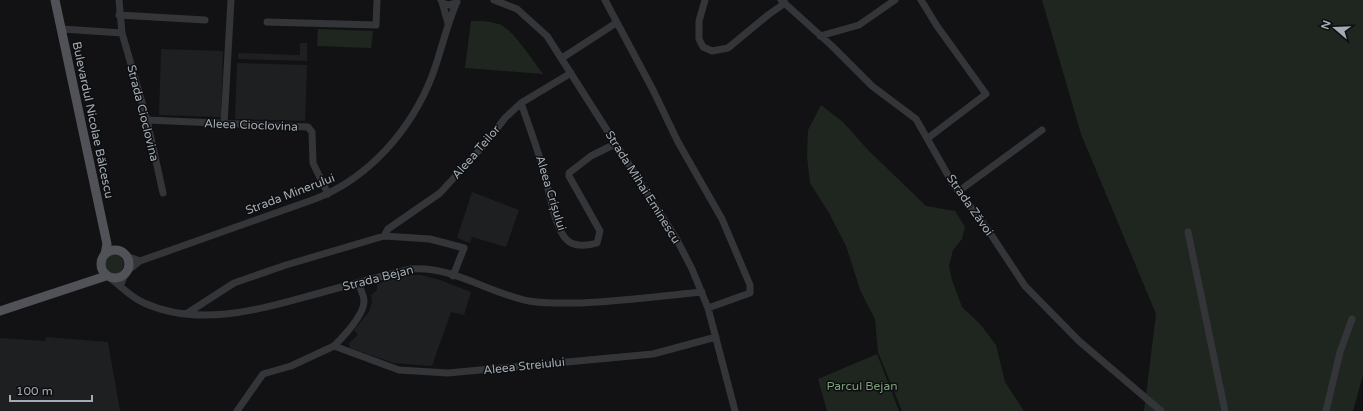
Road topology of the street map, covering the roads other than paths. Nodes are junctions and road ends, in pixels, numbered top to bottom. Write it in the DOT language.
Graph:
graph roads {
  1 [pos="55,0"];
  2 [pos="119,0"];
  3 [pos="231,0"];
  4 [pos="377,0"];
  5 [pos="494,0"];
  6 [pos="605,0"];
  7 [pos="705,0"];
  8 [pos="895,0"];
  9 [pos="921,0"];
  10 [pos="442,1"];
  11 [pos="458,1"];
  12 [pos="783,2"];
  13 [pos="119,15"];
  14 [pos="205,20"];
  15 [pos="267,22"];
  16 [pos="448,23"];
  17 [pos="616,23"];
  18 [pos="62,29"];
  19 [pos="122,33"];
  20 [pos="820,36"];
  21 [pos="562,58"];
  22 [pos="571,73"];
  23 [pos="521,104"];
  24 [pos="146,120"];
  25 [pos="224,124"];
  26 [pos="1042,130"];
  27 [pos="928,138"];
  28 [pos="615,144"];
  29 [pos="959,191"];
  30 [pos="163,193"];
  31 [pos="328,194"];
  32 [pos="1188,232"];
  33 [pos="384,236"];
  34 [pos="107,244"];
  35 [pos="117,250"];
  36 [pos="105,254"];
  37 [pos="126,256"];
  38 [pos="140,261"];
  39 [pos="101,264"];
  40 [pos="126,272"];
  41 [pos="453,276"];
  42 [pos="108,277"];
  43 [pos="90,280"];
  44 [pos="358,283"];
  45 [pos="120,286"];
  46 [pos="702,292"];
  47 [pos="708,308"];
  48 [pos="0,311"];
  49 [pos="186,314"];
  50 [pos="1352,319"];
  51 [pos="716,337"];
  52 [pos="334,346"];
  53 [pos="244,408"];
  54 [pos="237,411"];
  55 [pos="735,411"];
  56 [pos="1160,411"];
  57 [pos="1225,411"];
  58 [pos="1326,411"];
  1 -- 18 [label="main road, Bulevardul Nicolae Bălcescu"];
  2 -- 13 [label="street, Strada Cioclovina"];
  3 -- 25 [label="street"];
  4 -- 15 [label="street"];
  5 -- 21 [label="street, Strada Mihai Eminescu"];
  6 -- 17 [label="street"];
  7 -- 12 [label="street"];
  8 -- 20 [label="street"];
  9 -- 27 [label="street"];
  10 -- 11 [label="street, Strada Minerului"];
  10 -- 16 [label="street, Strada Minerului"];
  11 -- 16 [label="street, Strada Minerului"];
  12 -- 20 [label="street, Strada Zăvoi"];
  13 -- 14 [label="street"];
  13 -- 19 [label="street, Strada Cioclovina"];
  16 -- 31 [label="street, Strada Minerului"];
  17 -- 21 [label="street"];
  17 -- 47 [label="street"];
  18 -- 19 [label="street"];
  18 -- 34 [label="main road, Bulevardul Nicolae Bălcescu"];
  19 -- 24 [label="street, Strada Cioclovina"];
  20 -- 27 [label="street, Strada Zăvoi"];
  21 -- 22 [label="street, Strada Mihai Eminescu"];
  22 -- 23 [label="street, Aleea Teilor"];
  22 -- 28 [label="street, Strada Mihai Eminescu"];
  23 -- 28 [label="street, Aleea Crișului"];
  23 -- 33 [label="street, Aleea Teilor"];
  24 -- 25 [label="street, Aleea Cioclovina"];
  24 -- 30 [label="street, Strada Cioclovina"];
  25 -- 31 [label="street, Aleea Cioclovina"];
  26 -- 29 [label="street"];
  27 -- 29 [label="street, Strada Zăvoi"];
  28 -- 46 [label="street, Strada Mihai Eminescu"];
  29 -- 56 [label="street, Strada Zăvoi"];
  31 -- 38 [label="street, Strada Minerului"];
  32 -- 57 [label="street"];
  33 -- 41 [label="street, Aleea Teilor"];
  33 -- 49 [label="street, Aleea Teilor"];
  34 -- 35 [label="main road"];
  34 -- 36 [label="main road"];
  35 -- 36 [label="main road"];
  35 -- 37 [label="main road"];
  36 -- 39 [label="main road"];
  37 -- 38 [label="street"];
  37 -- 40 [label="main road"];
  38 -- 40 [label="street"];
  39 -- 42 [label="main road"];
  39 -- 43 [label="main road"];
  40 -- 42 [label="main road"];
  40 -- 45 [label="street"];
  41 -- 44 [label="street, Strada Bejan"];
  41 -- 46 [label="street, Strada Bejan"];
  42 -- 43 [label="main road"];
  42 -- 45 [label="street, Strada Bejan"];
  43 -- 48 [label="main road"];
  44 -- 49 [label="street, Strada Bejan"];
  44 -- 52 [label="street"];
  45 -- 49 [label="street, Strada Bejan"];
  46 -- 47 [label="street, Strada Mihai Eminescu"];
  47 -- 51 [label="street, Strada Mihai Eminescu"];
  50 -- 58 [label="street"];
  51 -- 52 [label="street, Aleea Streiului"];
  51 -- 55 [label="street, Strada Mihai Eminescu"];
  52 -- 53 [label="street"];
  53 -- 54 [label="street"];
}
